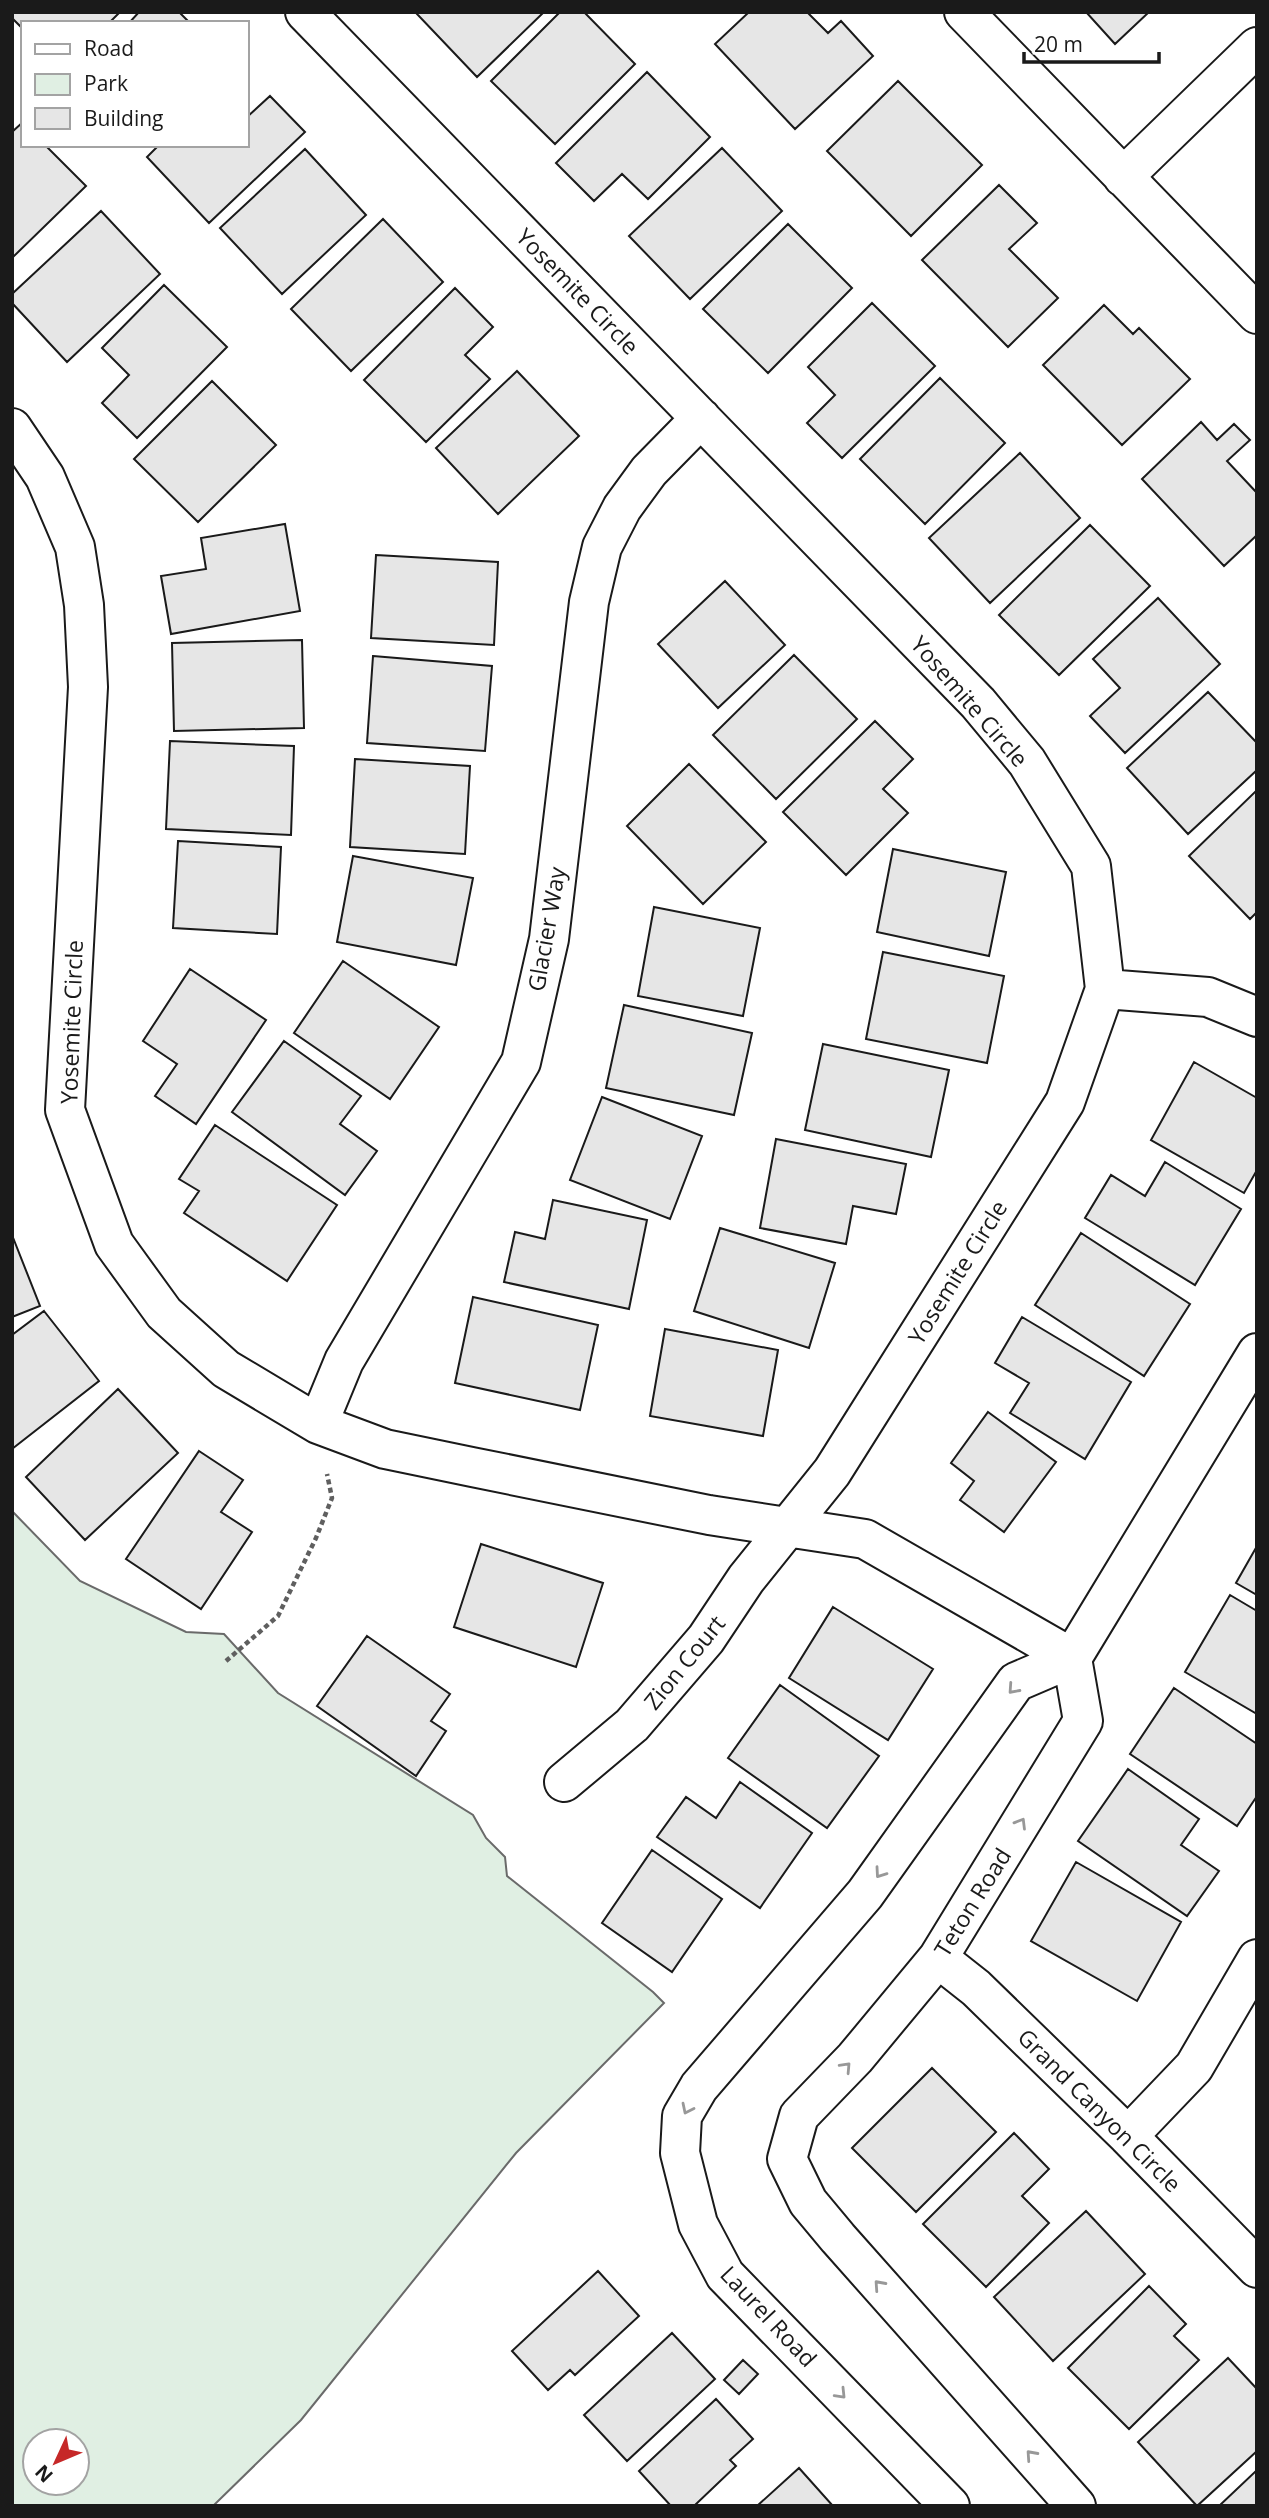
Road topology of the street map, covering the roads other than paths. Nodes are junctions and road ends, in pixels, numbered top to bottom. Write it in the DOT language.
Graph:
graph roads {
  1 [pos="305,12"];
  2 [pos="964,12"];
  3 [pos="1257,47"];
  4 [pos="1123,177"];
  5 [pos="1257,314"];
  6 [pos="701,418"];
  7 [pos="12,428"];
  8 [pos="1105,989"];
  9 [pos="1257,1017"];
  10 [pos="1257,1353"];
  11 [pos="318,1424"];
  12 [pos="789,1527"];
  13 [pos="1072,1658"];
  14 [pos="564,1782"];
  15 [pos="938,1958"];
  16 [pos="1257,1959"];
  17 [pos="1128,2136"];
  18 [pos="1257,2268"];
  19 [pos="950,2506"];
  20 [pos="1076,2506"];
  1 -- 6 [label="street, Yosemite Circle"];
  2 -- 4 [label="street"];
  3 -- 4 [label="street"];
  4 -- 5 [label="street"];
  6 -- 8 [label="street, Yosemite Circle"];
  6 -- 11 [label="street, Glacier Way"];
  7 -- 11 [label="street, Yosemite Circle"];
  8 -- 9 [label="street"];
  8 -- 12 [label="street, Yosemite Circle"];
  10 -- 13 [label="street"];
  11 -- 12 [label="street, Yosemite Circle"];
  12 -- 13 [label="street, Yosemite Circle"];
  12 -- 14 [label="street, Zion Court"];
  15 -- 13 [label="street, Teton Road, one-way"];
  13 -- 19 [label="street, Laurel Road, one-way"];
  15 -- 17 [label="street, Grand Canyon Circle"];
  20 -- 15 [label="street, Teton Road, one-way"];
  16 -- 17 [label="street"];
  17 -- 18 [label="street, Grand Canyon Circle"];
}
